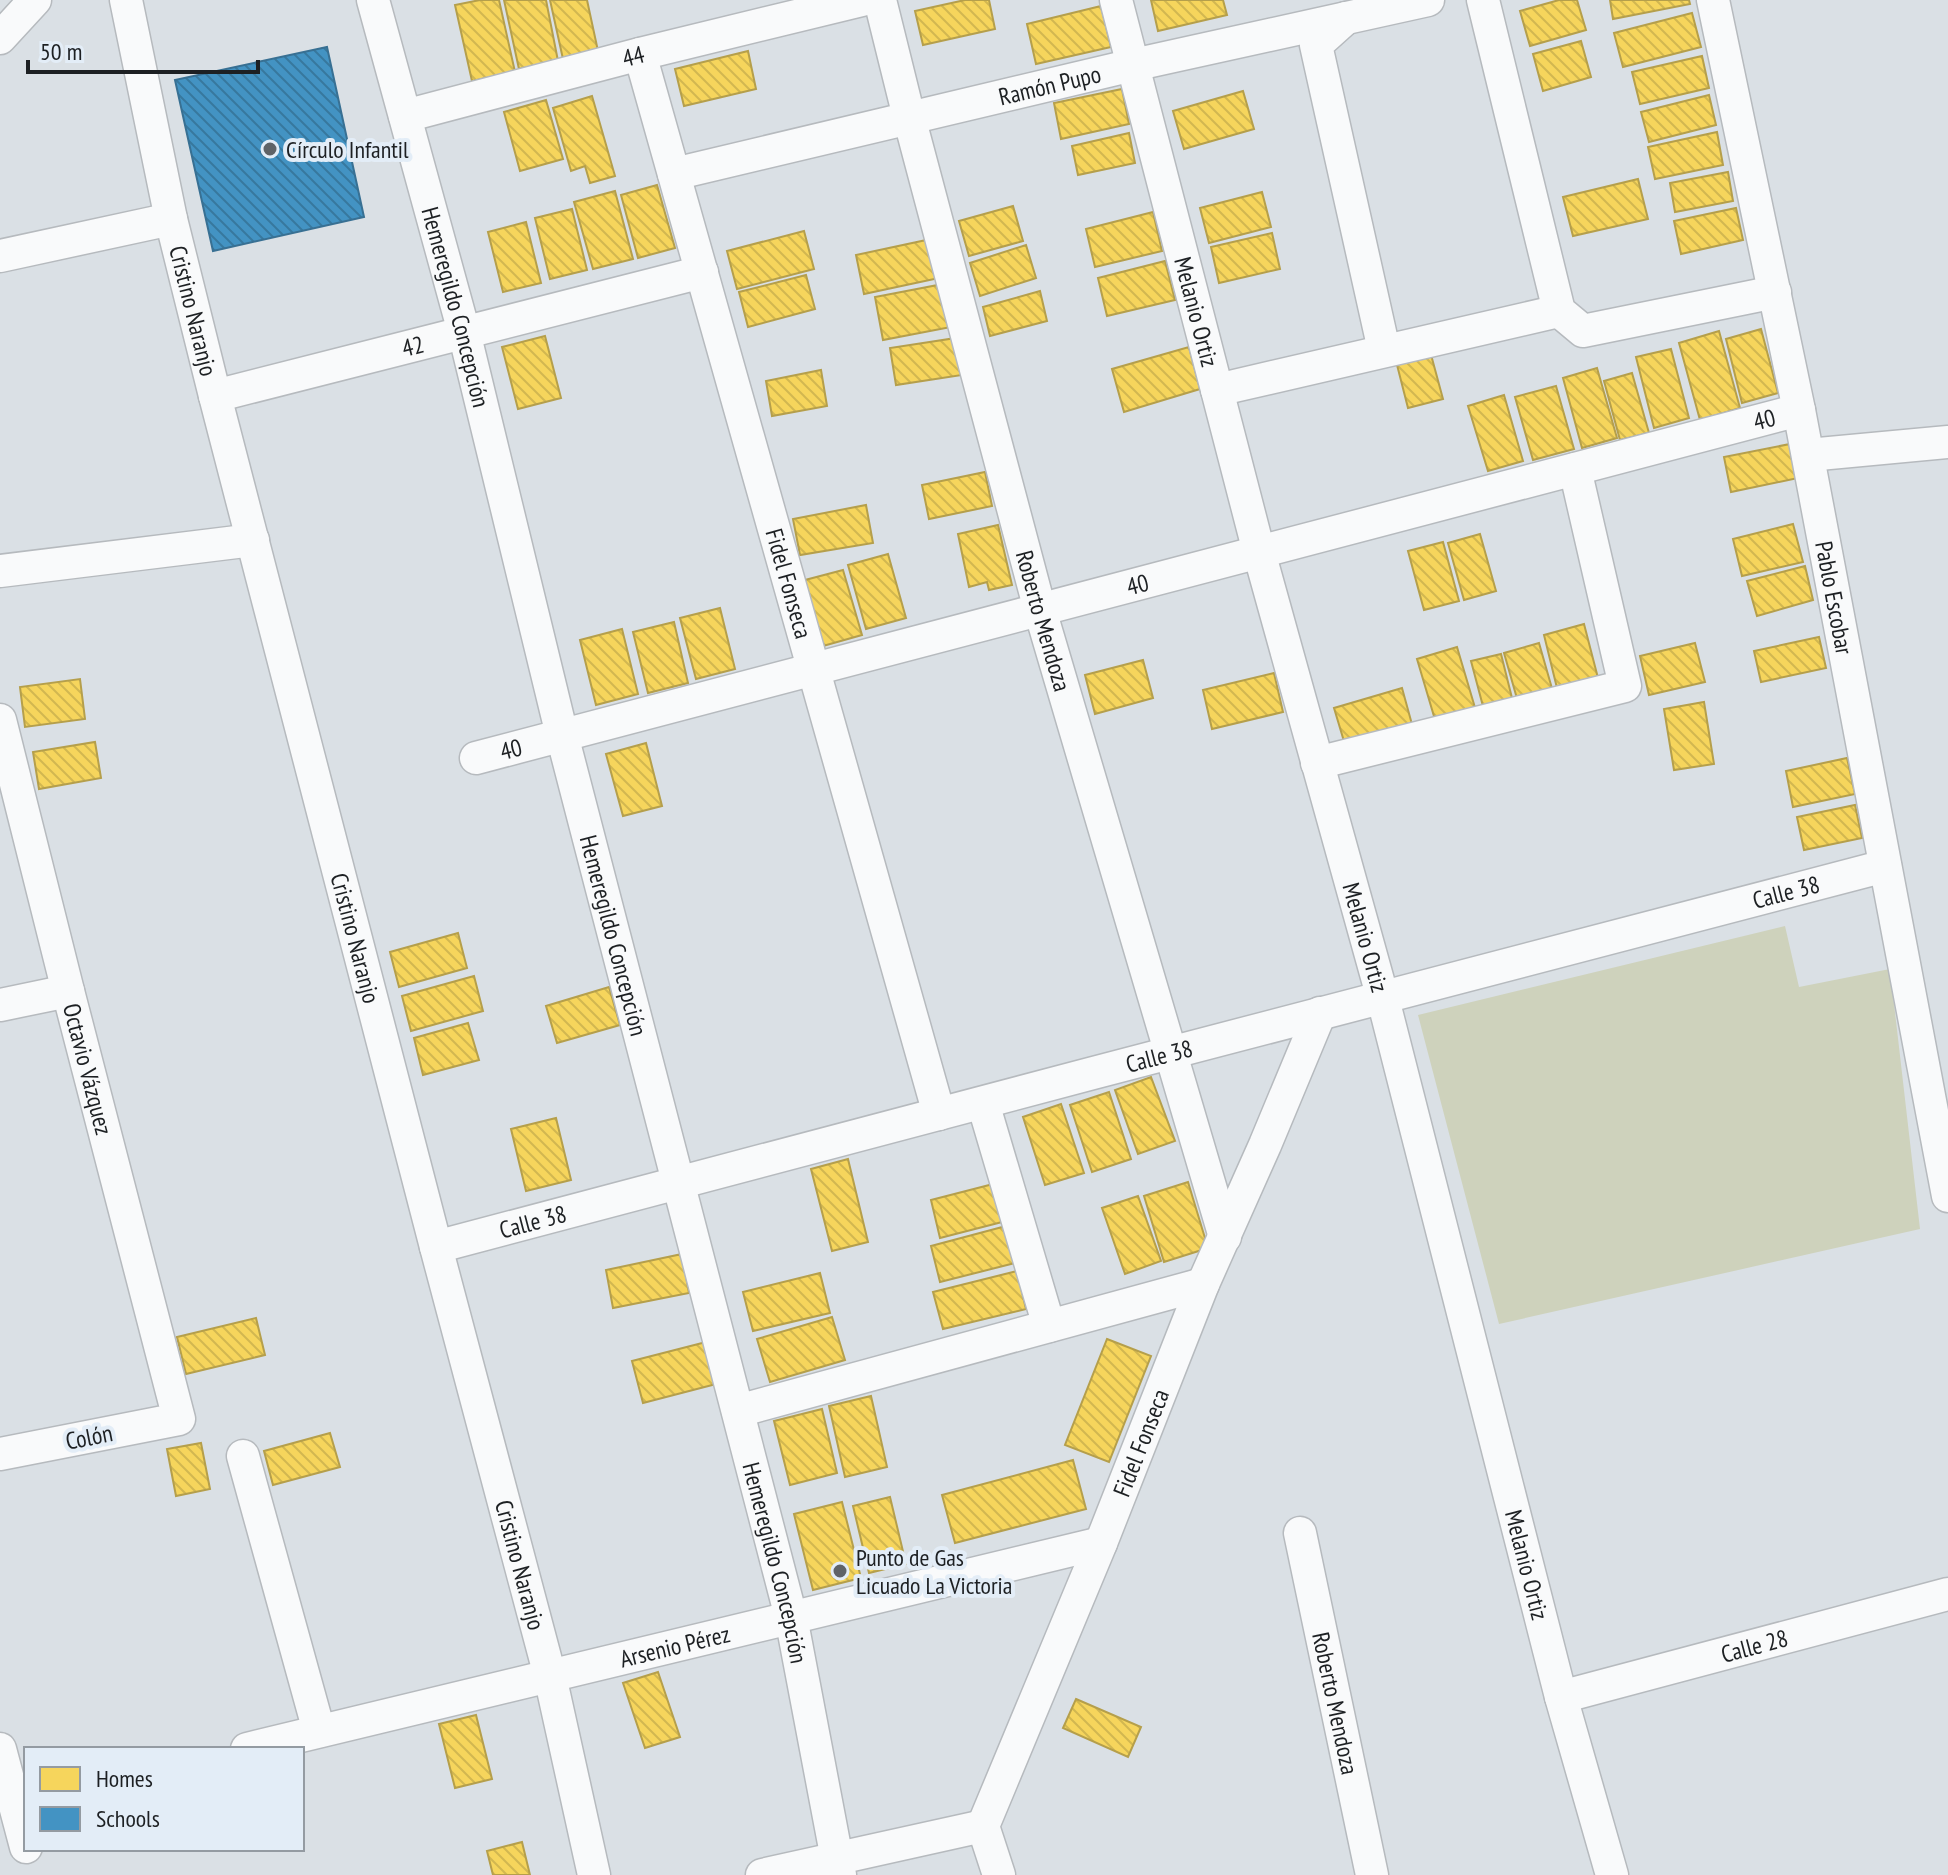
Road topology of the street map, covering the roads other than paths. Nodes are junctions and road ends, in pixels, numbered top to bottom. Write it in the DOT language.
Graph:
graph roads {
  1 [pos="35,0"];
  2 [pos="126,0"];
  3 [pos="373,0"];
  4 [pos="862,0"];
  5 [pos="880,0"];
  6 [pos="1116,0"];
  7 [pos="1428,0"];
  8 [pos="1483,0"];
  9 [pos="1713,0"];
  10 [pos="1346,8"];
  11 [pos="0,38"];
  12 [pos="640,54"];
  13 [pos="1133,65"];
  14 [pos="405,116"];
  15 [pos="909,117"];
  16 [pos="674,174"];
  17 [pos="171,219"];
  18 [pos="0,256"];
  19 [pos="702,272"];
  20 [pos="1775,292"];
  21 [pos="1559,311"];
  22 [pos="464,332"];
  23 [pos="1384,350"];
  24 [pos="1217,390"];
  25 [pos="215,396"];
  26 [pos="1799,410"];
  27 [pos="1948,442"];
  28 [pos="1808,455"];
  29 [pos="1575,469"];
  30 [pos="253,540"];
  31 [pos="1259,552"];
  32 [pos="0,571"];
  33 [pos="1040,610"];
  34 [pos="814,669"];
  35 [pos="0,720"];
  36 [pos="562,735"];
  37 [pos="476,758"];
  38 [pos="1317,763"];
  39 [pos="1885,866"];
  40 [pos="68,991"];
  41 [pos="1382,995"];
  42 [pos="0,1005"];
  43 [pos="1320,1013"];
  44 [pos="1170,1053"];
  45 [pos="983,1103"];
  46 [pos="939,1114"];
  47 [pos="678,1182"];
  48 [pos="1948,1196"];
  49 [pos="1225,1237"];
  50 [pos="436,1247"];
  51 [pos="1203,1284"];
  52 [pos="1049,1326"];
  53 [pos="738,1411"];
  54 [pos="179,1419"];
  55 [pos="0,1454"];
  56 [pos="243,1456"];
  57 [pos="1300,1533"];
  58 [pos="1101,1543"];
  59 [pos="1948,1594"];
  60 [pos="791,1617"];
  61 [pos="550,1676"];
  62 [pos="1561,1697"];
  63 [pos="319,1731"];
  64 [pos="255,1747"];
  65 [pos="0,1749"];
  66 [pos="21,1804"];
  67 [pos="983,1826"];
  68 [pos="24,1830"];
  69 [pos="27,1851"];
  70 [pos="839,1867"];
  71 [pos="33,1875"];
  72 [pos="594,1875"];
  73 [pos="762,1875"];
  74 [pos="999,1875"];
  75 [pos="1372,1875"];
  76 [pos="1612,1875"];
  1 -- 11 [label="street"];
  2 -- 17 [label="street, Cristino Naranjo"];
  3 -- 14 [label="street, Hemeregildo Concepción"];
  4 -- 12 [label="street, 44"];
  5 -- 15 [label="street, Roberto Mendoza"];
  6 -- 13 [label="street, Melanio Ortiz"];
  7 -- 10 [label="street, Ramón Pupo"];
  8 -- 21 [label="street"];
  9 -- 20 [label="street, Pablo Escobar"];
  10 -- 13 [label="street, Ramón Pupo"];
  10 -- 23 [label="street"];
  12 -- 14 [label="street, 44"];
  12 -- 16 [label="street, Fidel Fonseca"];
  13 -- 15 [label="street, Ramón Pupo"];
  13 -- 24 [label="street, Melanio Ortiz"];
  14 -- 22 [label="street, Hemeregildo Concepción"];
  15 -- 16 [label="street, Ramón Pupo"];
  15 -- 33 [label="street, Roberto Mendoza"];
  16 -- 19 [label="street, Fidel Fonseca"];
  17 -- 18 [label="street"];
  17 -- 25 [label="street, Cristino Naranjo"];
  19 -- 22 [label="street, 42"];
  19 -- 34 [label="street, Fidel Fonseca"];
  20 -- 21 [label="street"];
  20 -- 26 [label="street, Pablo Escobar"];
  21 -- 23 [label="street"];
  22 -- 25 [label="street, 42"];
  22 -- 36 [label="street, Hemeregildo Concepción"];
  23 -- 24 [label="street"];
  24 -- 31 [label="street, Melanio Ortiz"];
  25 -- 30 [label="street, Cristino Naranjo"];
  26 -- 28 [label="street, Pablo Escobar"];
  26 -- 29 [label="street, 40"];
  27 -- 28 [label="street"];
  28 -- 39 [label="street, Pablo Escobar"];
  29 -- 31 [label="street, 40"];
  29 -- 38 [label="street"];
  30 -- 32 [label="street"];
  30 -- 50 [label="street, Cristino Naranjo"];
  31 -- 33 [label="street, 40"];
  31 -- 38 [label="street, Melanio Ortiz"];
  33 -- 34 [label="street, 40"];
  33 -- 44 [label="street, Roberto Mendoza"];
  34 -- 36 [label="street, 40"];
  34 -- 46 [label="street, Fidel Fonseca"];
  35 -- 40 [label="street, Octavio Vázquez"];
  36 -- 37 [label="street, 40"];
  36 -- 47 [label="street, Hemeregildo Concepción"];
  38 -- 41 [label="street, Melanio Ortiz"];
  39 -- 41 [label="street, Calle 38"];
  39 -- 48 [label="street, Pablo Escobar"];
  40 -- 42 [label="street"];
  40 -- 54 [label="street, Octavio Vázquez"];
  41 -- 43 [label="street, Calle 38"];
  41 -- 62 [label="street, Melanio Ortiz"];
  43 -- 44 [label="street, Calle 38"];
  43 -- 49 [label="street, Fidel Fonseca"];
  44 -- 45 [label="street, Calle 38"];
  44 -- 49 [label="street, Roberto Mendoza"];
  45 -- 46 [label="street, Calle 38"];
  45 -- 52 [label="street"];
  46 -- 47 [label="street, Calle 38"];
  47 -- 50 [label="street, Calle 38"];
  47 -- 53 [label="street, Hemeregildo Concepción"];
  49 -- 51 [label="street, Fidel Fonseca"];
  50 -- 61 [label="street, Cristino Naranjo"];
  51 -- 52 [label="street"];
  51 -- 58 [label="street, Fidel Fonseca"];
  52 -- 53 [label="street"];
  53 -- 60 [label="street, Hemeregildo Concepción"];
  54 -- 55 [label="street, Colón"];
  56 -- 63 [label="street"];
  57 -- 75 [label="street, Roberto Mendoza"];
  58 -- 60 [label="street, Arsenio Pérez"];
  58 -- 67 [label="street, Fidel Fonseca"];
  59 -- 62 [label="street, Calle 28"];
  60 -- 61 [label="street, Arsenio Pérez"];
  60 -- 70 [label="street, Hemeregildo Concepción"];
  61 -- 63 [label="street, Arsenio Pérez"];
  61 -- 72 [label="street, Cristino Naranjo"];
  62 -- 76 [label="street, Melanio Ortiz"];
  63 -- 64 [label="street, Arsenio Pérez"];
  65 -- 66 [label="street"];
  66 -- 68 [label="street"];
  67 -- 70 [label="street"];
  67 -- 74 [label="street"];
  69 -- 71 [label="street"];
  70 -- 73 [label="street"];
}
